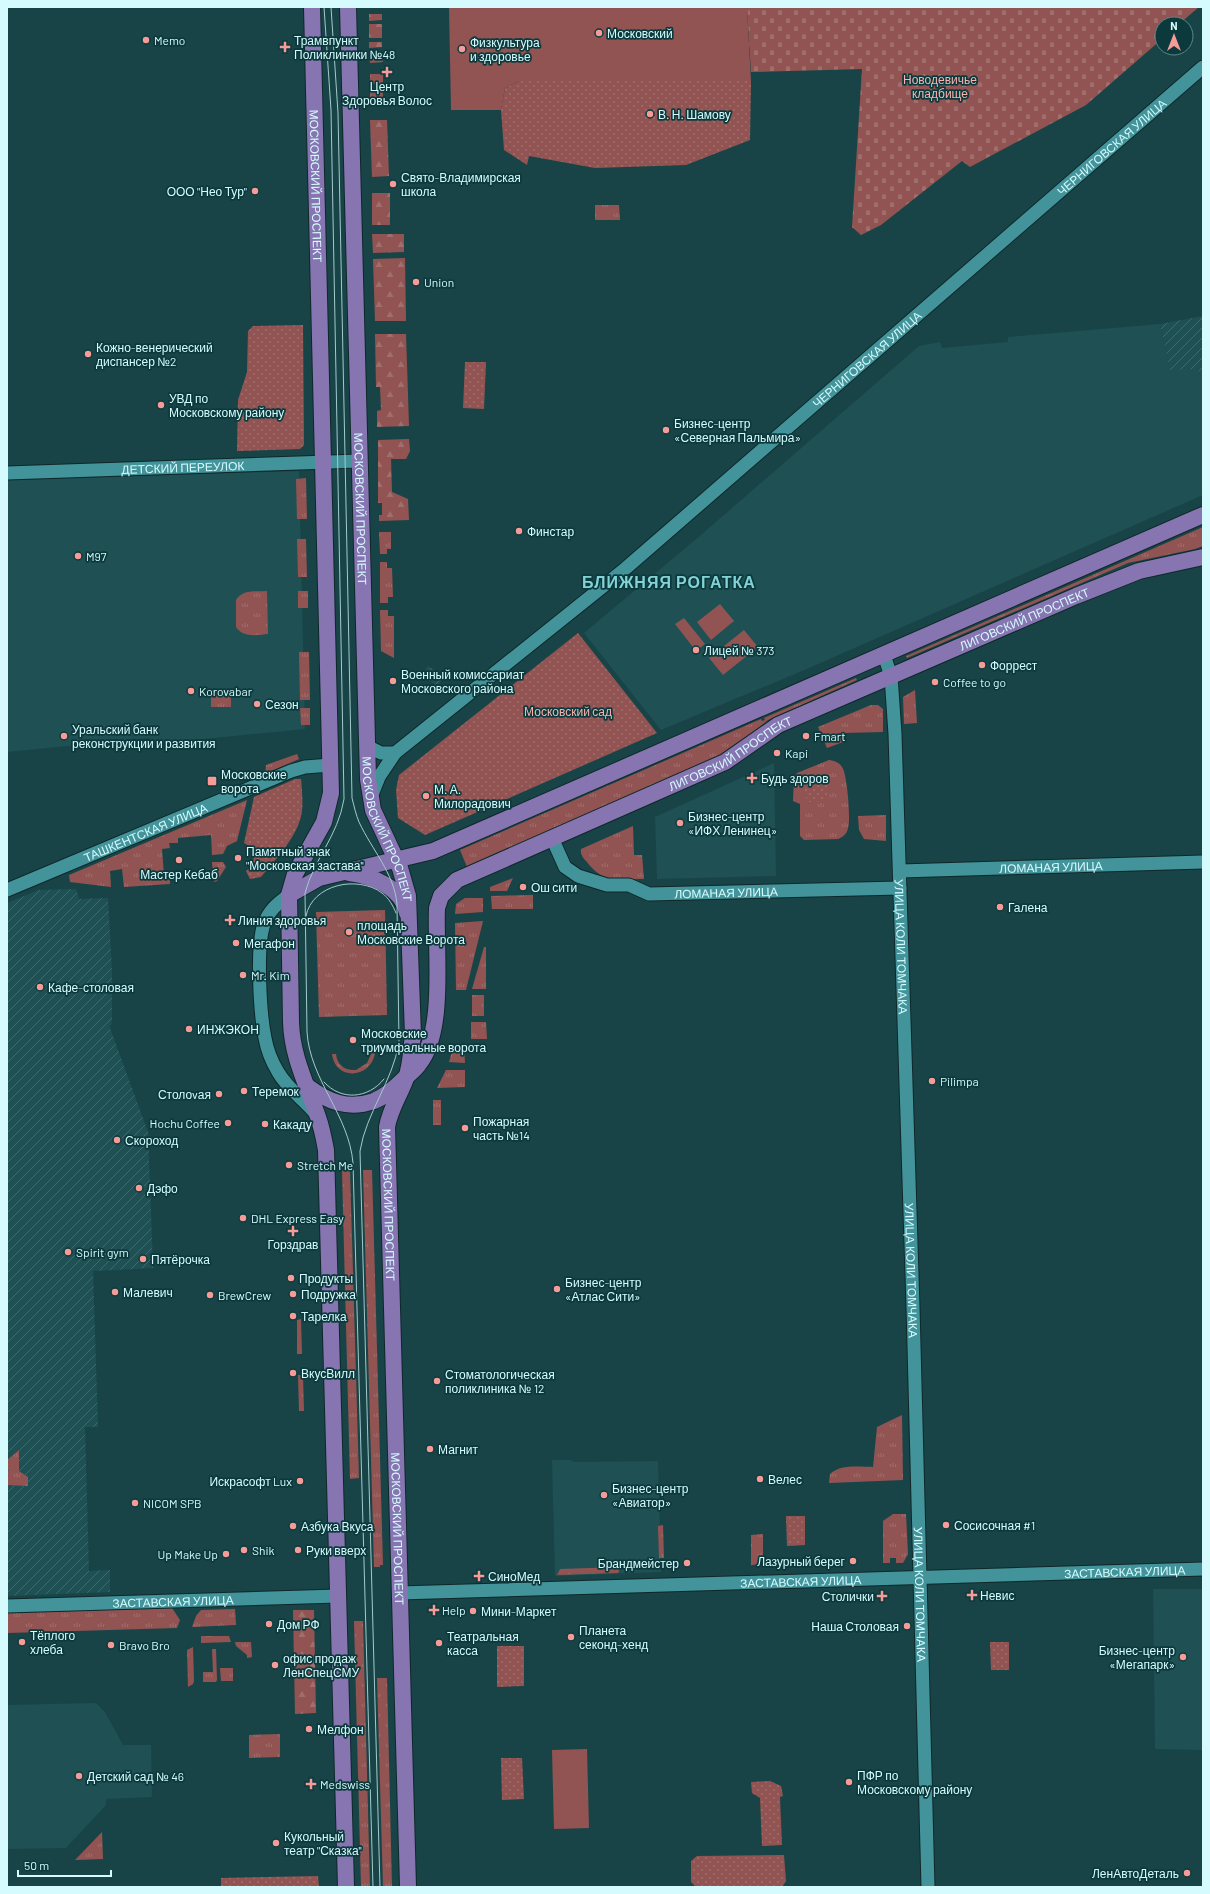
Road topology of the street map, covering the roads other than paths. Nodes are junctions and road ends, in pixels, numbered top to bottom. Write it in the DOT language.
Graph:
graph roads {
  1 [pos="312,7"];
  2 [pos="348,7"];
  3 [pos="1203,67"];
  4 [pos="359,461"];
  5 [pos="323,462"];
  6 [pos="7,472"];
  7 [pos="1203,515"];
  8 [pos="1203,557"];
  9 [pos="884,655"];
  10 [pos="891,676"];
  11 [pos="367,746"];
  12 [pos="396,754"];
  13 [pos="331,765"];
  14 [pos="370,799"];
  15 [pos="552,838"];
  16 [pos="396,861"];
  17 [pos="1203,862"];
  18 [pos="900,871"];
  19 [pos="340,872"];
  20 [pos="900,888"];
  21 [pos="7,890"];
  22 [pos="289,895"];
  23 [pos="410,926"];
  24 [pos="406,1077"];
  25 [pos="307,1086"];
  26 [pos="319,1118"];
  27 [pos="1203,1570"];
  28 [pos="920,1578"];
  29 [pos="399,1593"];
  30 [pos="338,1596"];
  31 [pos="7,1606"];
  32 [pos="346,1887"];
  33 [pos="408,1887"];
  34 [pos="928,1887"];
  1 -- 5 [label="main road, МОСКОВСКИЙ ПРОСПЕКТ"];
  2 -- 4 [label="main road, МОСКОВСКИЙ ПРОСПЕКТ"];
  3 -- 12 [label="street, ЧЕРНИГОВСКАЯ УЛИЦА"];
  4 -- 5 [label="street, ДЕТСКИЙ ПЕРЕУЛОК"];
  4 -- 11 [label="main road, МОСКОВСКИЙ ПРОСПЕКТ"];
  5 -- 6 [label="street, ДЕТСКИЙ ПЕРЕУЛОК"];
  5 -- 13 [label="main road, МОСКОВСКИЙ ПРОСПЕКТ"];
  7 -- 9 [label="main road, ЛИГОВСКИЙ ПРОСПЕКТ"];
  8 -- 10 [label="main road, ЛИГОВСКИЙ ПРОСПЕКТ"];
  9 -- 10 [label="street, УЛИЦА КОЛИ ТОМЧАКА"];
  9 -- 16 [label="main road, ЛИГОВСКИЙ ПРОСПЕКТ"];
  10 -- 15 [label="main road, ЛИГОВСКИЙ ПРОСПЕКТ"];
  10 -- 18 [label="street, УЛИЦА КОЛИ ТОМЧАКА"];
  11 -- 12 [label="street"];
  11 -- 14 [label="main road, МОСКОВСКИЙ ПРОСПЕКТ"];
  12 -- 14 [label="street, ЧЕРНИГОВСКАЯ УЛИЦА"];
  13 -- 21 [label="street, ТАШКЕНТСКАЯ УЛИЦА"];
  13 -- 22 [label="main road, МОСКОВСКИЙ ПРОСПЕКТ"];
  14 -- 16 [label="main road, МОСКОВСКИЙ ПРОСПЕКТ"];
  15 -- 20 [label="street, ЛОМАНАЯ УЛИЦА"];
  15 -- 24 [label="main road, ЛИГОВСКИЙ ПРОСПЕКТ"];
  16 -- 19 [label="main road, ЛИГОВСКИЙ ПРОСПЕКТ"];
  16 -- 23 [label="main road, МОСКОВСКИЙ ПРОСПЕКТ"];
  17 -- 18 [label="street, ЛОМАНАЯ УЛИЦА"];
  18 -- 20 [label="street, УЛИЦА КОЛИ ТОМЧАКА"];
  19 -- 22 [label="main road"];
  19 -- 23 [label="main road"];
  20 -- 28 [label="street, УЛИЦА КОЛИ ТОМЧАКА"];
  22 -- 25 [label="main road, МОСКОВСКИЙ ПРОСПЕКТ"];
  22 -- 26 [label="street, МОСКОВСКИЙ ПРОСПЕКТ"];
  23 -- 24 [label="main road, МОСКОВСКИЙ ПРОСПЕКТ"];
  24 -- 25 [label="main road, ЛИГОВСКИЙ ПРОСПЕКТ"];
  24 -- 29 [label="main road, МОСКОВСКИЙ ПРОСПЕКТ"];
  25 -- 26 [label="main road, МОСКОВСКИЙ ПРОСПЕКТ"];
  26 -- 30 [label="main road, МОСКОВСКИЙ ПРОСПЕКТ"];
  27 -- 28 [label="street, ЗАСТАВСКАЯ УЛИЦА"];
  28 -- 29 [label="street, ЗАСТАВСКАЯ УЛИЦА"];
  28 -- 34 [label="street, УЛИЦА КОЛИ ТОМЧАКА"];
  29 -- 33 [label="main road, МОСКОВСКИЙ ПРОСПЕКТ"];
  30 -- 31 [label="street, ЗАСТАВСКАЯ УЛИЦА"];
  30 -- 32 [label="main road, МОСКОВСКИЙ ПРОСПЕКТ"];
}
